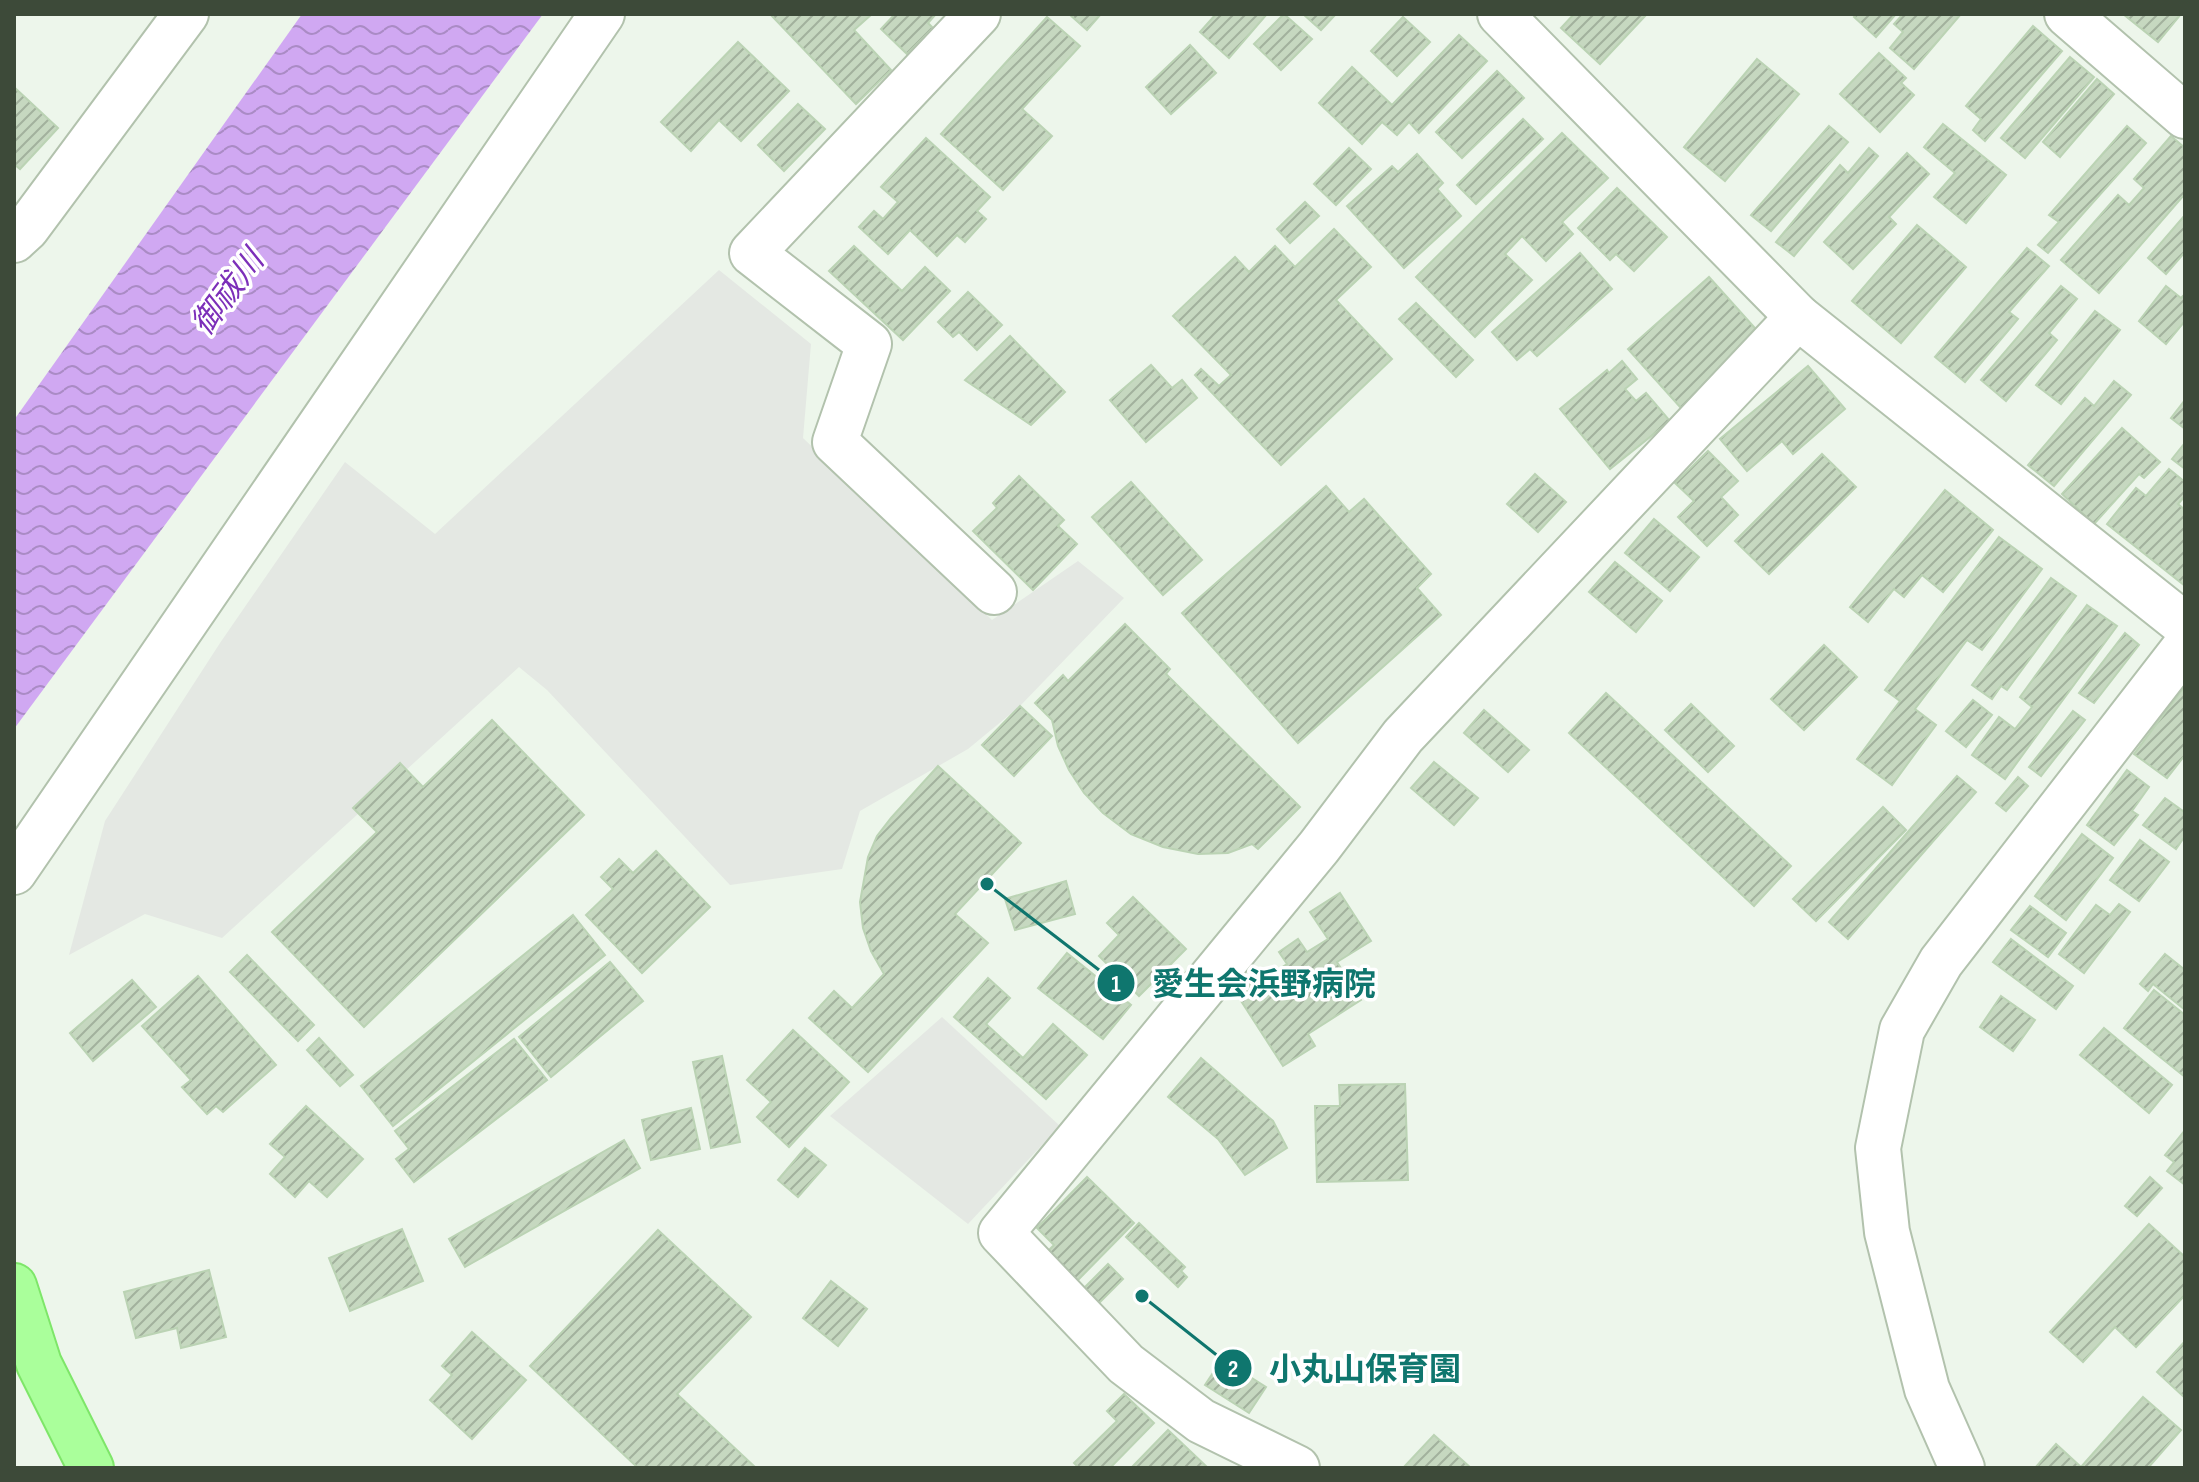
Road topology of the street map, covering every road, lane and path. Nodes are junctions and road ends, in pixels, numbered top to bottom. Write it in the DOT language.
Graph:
graph roads {
  1 [pos="186,14"];
  2 [pos="602,14"];
  3 [pos="978,14"];
  4 [pos="1500,14"];
  5 [pos="2067,14"];
  6 [pos="2185,116"];
  7 [pos="14,240"];
  8 [pos="1798,317"];
  9 [pos="994,592"];
  10 [pos="2185,625"];
  11 [pos="2185,647"];
  12 [pos="14,872"];
  13 [pos="14,1286"];
  14 [pos="91,1468"];
  15 [pos="1297,1468"];
  16 [pos="1962,1468"];
  1 -- 7 [label="street"];
  2 -- 12 [label="street"];
  3 -- 9 [label="street"];
  4 -- 8 [label="street"];
  5 -- 6 [label="street"];
  8 -- 10 [label="street"];
  8 -- 15 [label="street"];
  11 -- 16 [label="street"];
  13 -- 14 [label="main road"];
}
